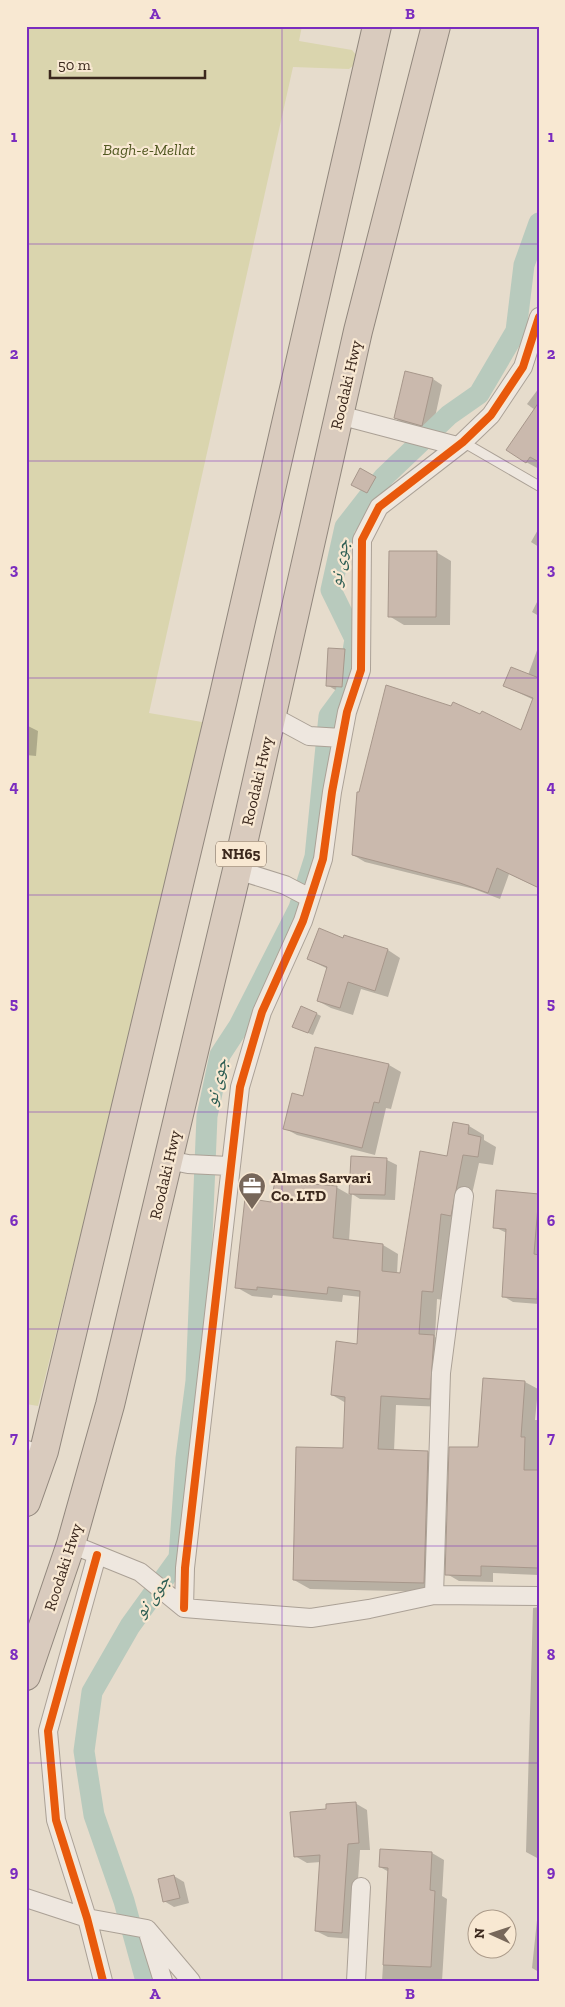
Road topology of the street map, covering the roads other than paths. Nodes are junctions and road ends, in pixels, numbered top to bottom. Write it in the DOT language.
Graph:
graph roads {
  1 [pos="377,26"];
  2 [pos="436,26"];
  3 [pos="539,317"];
  4 [pos="339,415"];
  5 [pos="460,444"];
  6 [pos="539,486"];
  7 [pos="272,716"];
  8 [pos="336,738"];
  9 [pos="237,870"];
  10 [pos="308,897"];
  11 [pos="178,1162"];
  12 [pos="221,1166"];
  13 [pos="464,1196"];
  14 [pos="35,1448"];
  15 [pos="26,1502"];
  16 [pos="71,1544"];
  17 [pos="97,1555"];
  18 [pos="434,1595"];
  19 [pos="539,1596"];
  20 [pos="184,1608"];
  21 [pos="26,1676"];
  22 [pos="361,1887"];
  23 [pos="26,1898"];
  24 [pos="87,1918"];
  25 [pos="147,1929"];
  26 [pos="103,1981"];
  27 [pos="163,1981"];
  28 [pos="191,1981"];
  29 [pos="356,1981"];
  1 -- 14 [label="highway"];
  2 -- 4 [label="highway, Roodaki Hwy / NH65"];
  3 -- 5 [label="street"];
  4 -- 5 [label="street"];
  4 -- 7 [label="highway, Roodaki Hwy / NH65"];
  5 -- 6 [label="lane"];
  5 -- 8 [label="street"];
  7 -- 8 [label="street"];
  7 -- 9 [label="highway, Roodaki Hwy / NH65"];
  8 -- 10 [label="street"];
  9 -- 10 [label="street"];
  9 -- 11 [label="highway, Roodaki Hwy / NH65"];
  10 -- 12 [label="street"];
  11 -- 12 [label="street"];
  11 -- 16 [label="highway, Roodaki Hwy / NH65"];
  12 -- 20 [label="street"];
  13 -- 18 [label="street"];
  14 -- 15 [label="highway"];
  16 -- 17 [label="street"];
  16 -- 21 [label="highway, Roodaki Hwy / NH65"];
  17 -- 20 [label="street"];
  17 -- 24 [label="street"];
  18 -- 19 [label="street"];
  18 -- 20 [label="street"];
  22 -- 29 [label="street"];
  23 -- 24 [label="street"];
  24 -- 25 [label="street"];
  24 -- 26 [label="street"];
  25 -- 27 [label="street"];
  25 -- 28 [label="street"];
}
